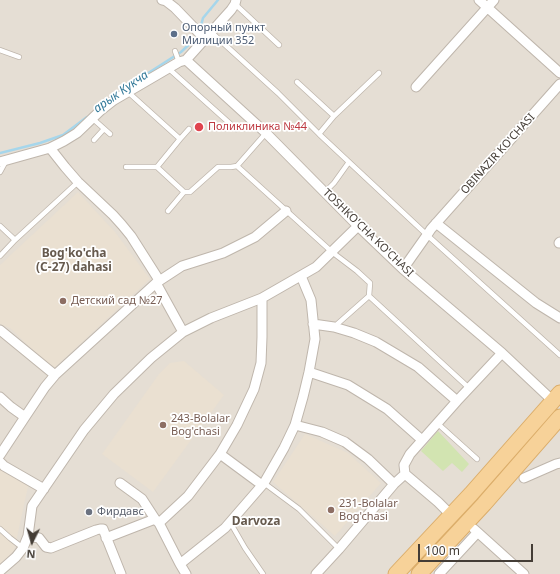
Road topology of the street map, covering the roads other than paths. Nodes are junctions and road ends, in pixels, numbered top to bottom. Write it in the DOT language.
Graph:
graph roads {
  1 [pos="164,0"];
  2 [pos="479,0"];
  3 [pos="494,0"];
  4 [pos="235,2"];
  5 [pos="487,8"];
  6 [pos="208,36"];
  7 [pos="279,45"];
  8 [pos="0,50"];
  9 [pos="175,51"];
  10 [pos="20,57"];
  11 [pos="183,61"];
  12 [pos="168,68"];
  13 [pos="379,73"];
  14 [pos="560,74"];
  15 [pos="297,82"];
  16 [pos="560,84"];
  17 [pos="416,87"];
  18 [pos="127,91"];
  19 [pos="334,116"];
  20 [pos="92,118"];
  21 [pos="104,129"];
  22 [pos="190,129"];
  23 [pos="236,129"];
  24 [pos="266,133"];
  25 [pos="110,134"];
  26 [pos="319,134"];
  27 [pos="180,139"];
  28 [pos="94,140"];
  29 [pos="50,148"];
  30 [pos="3,161"];
  31 [pos="349,162"];
  32 [pos="237,166"];
  33 [pos="126,167"];
  34 [pos="157,167"];
  35 [pos="0,172"];
  36 [pos="78,182"];
  37 [pos="184,192"];
  38 [pos="325,192"];
  39 [pos="168,211"];
  40 [pos="286,211"];
  41 [pos="436,223"];
  42 [pos="0,226"];
  43 [pos="358,226"];
  44 [pos="427,235"];
  45 [pos="15,240"];
  46 [pos="332,252"];
  47 [pos="0,256"];
  48 [pos="403,269"];
  49 [pos="301,276"];
  50 [pos="157,282"];
  51 [pos="369,296"];
  52 [pos="262,298"];
  53 [pos="560,318"];
  54 [pos="313,324"];
  55 [pos="334,327"];
  56 [pos="0,330"];
  57 [pos="183,332"];
  58 [pos="502,353"];
  59 [pos="560,355"];
  60 [pos="309,372"];
  61 [pos="55,375"];
  62 [pos="469,388"];
  63 [pos="0,397"];
  64 [pos="557,397"];
  65 [pos="457,401"];
  66 [pos="25,417"];
  67 [pos="560,417"];
  68 [pos="437,423"];
  69 [pos="295,425"];
  70 [pos="422,440"];
  71 [pos="220,454"];
  72 [pos="0,455"];
  73 [pos="477,459"];
  74 [pos="0,462"];
  75 [pos="560,463"];
  76 [pos="405,474"];
  77 [pos="524,478"];
  78 [pos="120,483"];
  79 [pos="263,484"];
  80 [pos="394,484"];
  81 [pos="44,489"];
  82 [pos="451,515"];
  83 [pos="157,521"];
  84 [pos="230,522"];
  85 [pos="0,528"];
  86 [pos="28,536"];
  87 [pos="106,538"];
  88 [pos="24,548"];
  89 [pos="339,549"];
  90 [pos="180,564"];
  91 [pos="0,571"];
  92 [pos="121,574"];
  93 [pos="186,574"];
  94 [pos="263,574"];
  95 [pos="316,574"];
  96 [pos="396,574"];
  97 [pos="419,574"];
  98 [pos="439,574"];
  99 [pos="524,574"];
  1 -- 6 [label="street"];
  2 -- 5 [label="street"];
  3 -- 5 [label="street"];
  4 -- 6 [label="street"];
  4 -- 7 [label="lane"];
  5 -- 14 [label="street"];
  5 -- 17 [label="street"];
  6 -- 11 [label="street"];
  6 -- 26 [label="lane"];
  8 -- 10 [label="lane"];
  9 -- 11 [label="lane"];
  11 -- 12 [label="street"];
  11 -- 24 [label="street, TOSHKO'CHA KO'CHASI"];
  12 -- 18 [label="street"];
  12 -- 23 [label="lane"];
  13 -- 19 [label="lane"];
  15 -- 19 [label="lane"];
  16 -- 41 [label="street, OBINAZIR KO'CHASI"];
  18 -- 20 [label="street"];
  18 -- 27 [label="lane"];
  19 -- 26 [label="lane"];
  20 -- 21 [label="lane"];
  20 -- 29 [label="street"];
  21 -- 25 [label="lane"];
  21 -- 28 [label="lane"];
  22 -- 27 [label="lane"];
  24 -- 32 [label="lane"];
  24 -- 38 [label="street, TOSHKO'CHA KO'CHASI"];
  26 -- 31 [label="lane"];
  27 -- 34 [label="lane"];
  29 -- 30 [label="street"];
  29 -- 36 [label="street"];
  30 -- 35 [label="lane"];
  31 -- 38 [label="lane"];
  31 -- 44 [label="lane"];
  32 -- 37 [label="lane"];
  32 -- 40 [label="lane"];
  33 -- 34 [label="lane"];
  34 -- 37 [label="lane"];
  36 -- 45 [label="lane"];
  36 -- 50 [label="street"];
  37 -- 39 [label="lane"];
  38 -- 43 [label="street, TOSHKO'CHA KO'CHASI"];
  40 -- 46 [label="lane"];
  40 -- 50 [label="street"];
  41 -- 44 [label="street, OBINAZIR KO'CHASI"];
  41 -- 53 [label="street"];
  42 -- 45 [label="lane"];
  43 -- 46 [label="street"];
  43 -- 48 [label="street, TOSHKO'CHA KO'CHASI"];
  44 -- 48 [label="street, OBINAZIR KO'CHASI"];
  44 -- 59 [label="lane"];
  45 -- 47 [label="lane"];
  46 -- 49 [label="street"];
  46 -- 51 [label="lane"];
  48 -- 58 [label="street, TOSHKO'CHA KO'CHASI"];
  49 -- 52 [label="street"];
  49 -- 54 [label="street"];
  50 -- 57 [label="street"];
  50 -- 61 [label="street"];
  51 -- 55 [label="lane"];
  51 -- 62 [label="lane"];
  52 -- 57 [label="street"];
  52 -- 71 [label="street"];
  54 -- 55 [label="street"];
  54 -- 60 [label="street"];
  55 -- 65 [label="street"];
  56 -- 61 [label="street"];
  57 -- 81 [label="street"];
  58 -- 62 [label="street"];
  58 -- 64 [label="street, TOSHKO'CHA KO'CHASI"];
  60 -- 69 [label="street"];
  60 -- 70 [label="street"];
  61 -- 66 [label="street"];
  62 -- 65 [label="street"];
  63 -- 66 [label="street"];
  64 -- 82 [label="main road"];
  65 -- 68 [label="street"];
  66 -- 72 [label="street"];
  67 -- 97 [label="main road"];
  68 -- 70 [label="street"];
  68 -- 73 [label="lane"];
  69 -- 79 [label="street"];
  69 -- 80 [label="street"];
  70 -- 76 [label="street"];
  71 -- 79 [label="street"];
  71 -- 83 [label="street"];
  74 -- 81 [label="street"];
  75 -- 77 [label="street"];
  76 -- 80 [label="street"];
  76 -- 82 [label="street"];
  78 -- 83 [label="street"];
  79 -- 84 [label="street"];
  79 -- 89 [label="lane"];
  80 -- 89 [label="street"];
  81 -- 86 [label="street"];
  82 -- 96 [label="main road"];
  83 -- 87 [label="street"];
  83 -- 90 [label="street"];
  84 -- 90 [label="street"];
  84 -- 94 [label="lane"];
  85 -- 88 [label="lane"];
  86 -- 87 [label="street"];
  86 -- 88 [label="street"];
  87 -- 92 [label="street"];
  88 -- 91 [label="street"];
  89 -- 95 [label="street"];
  90 -- 93 [label="street"];
  98 -- 99 [label="street"];
}
